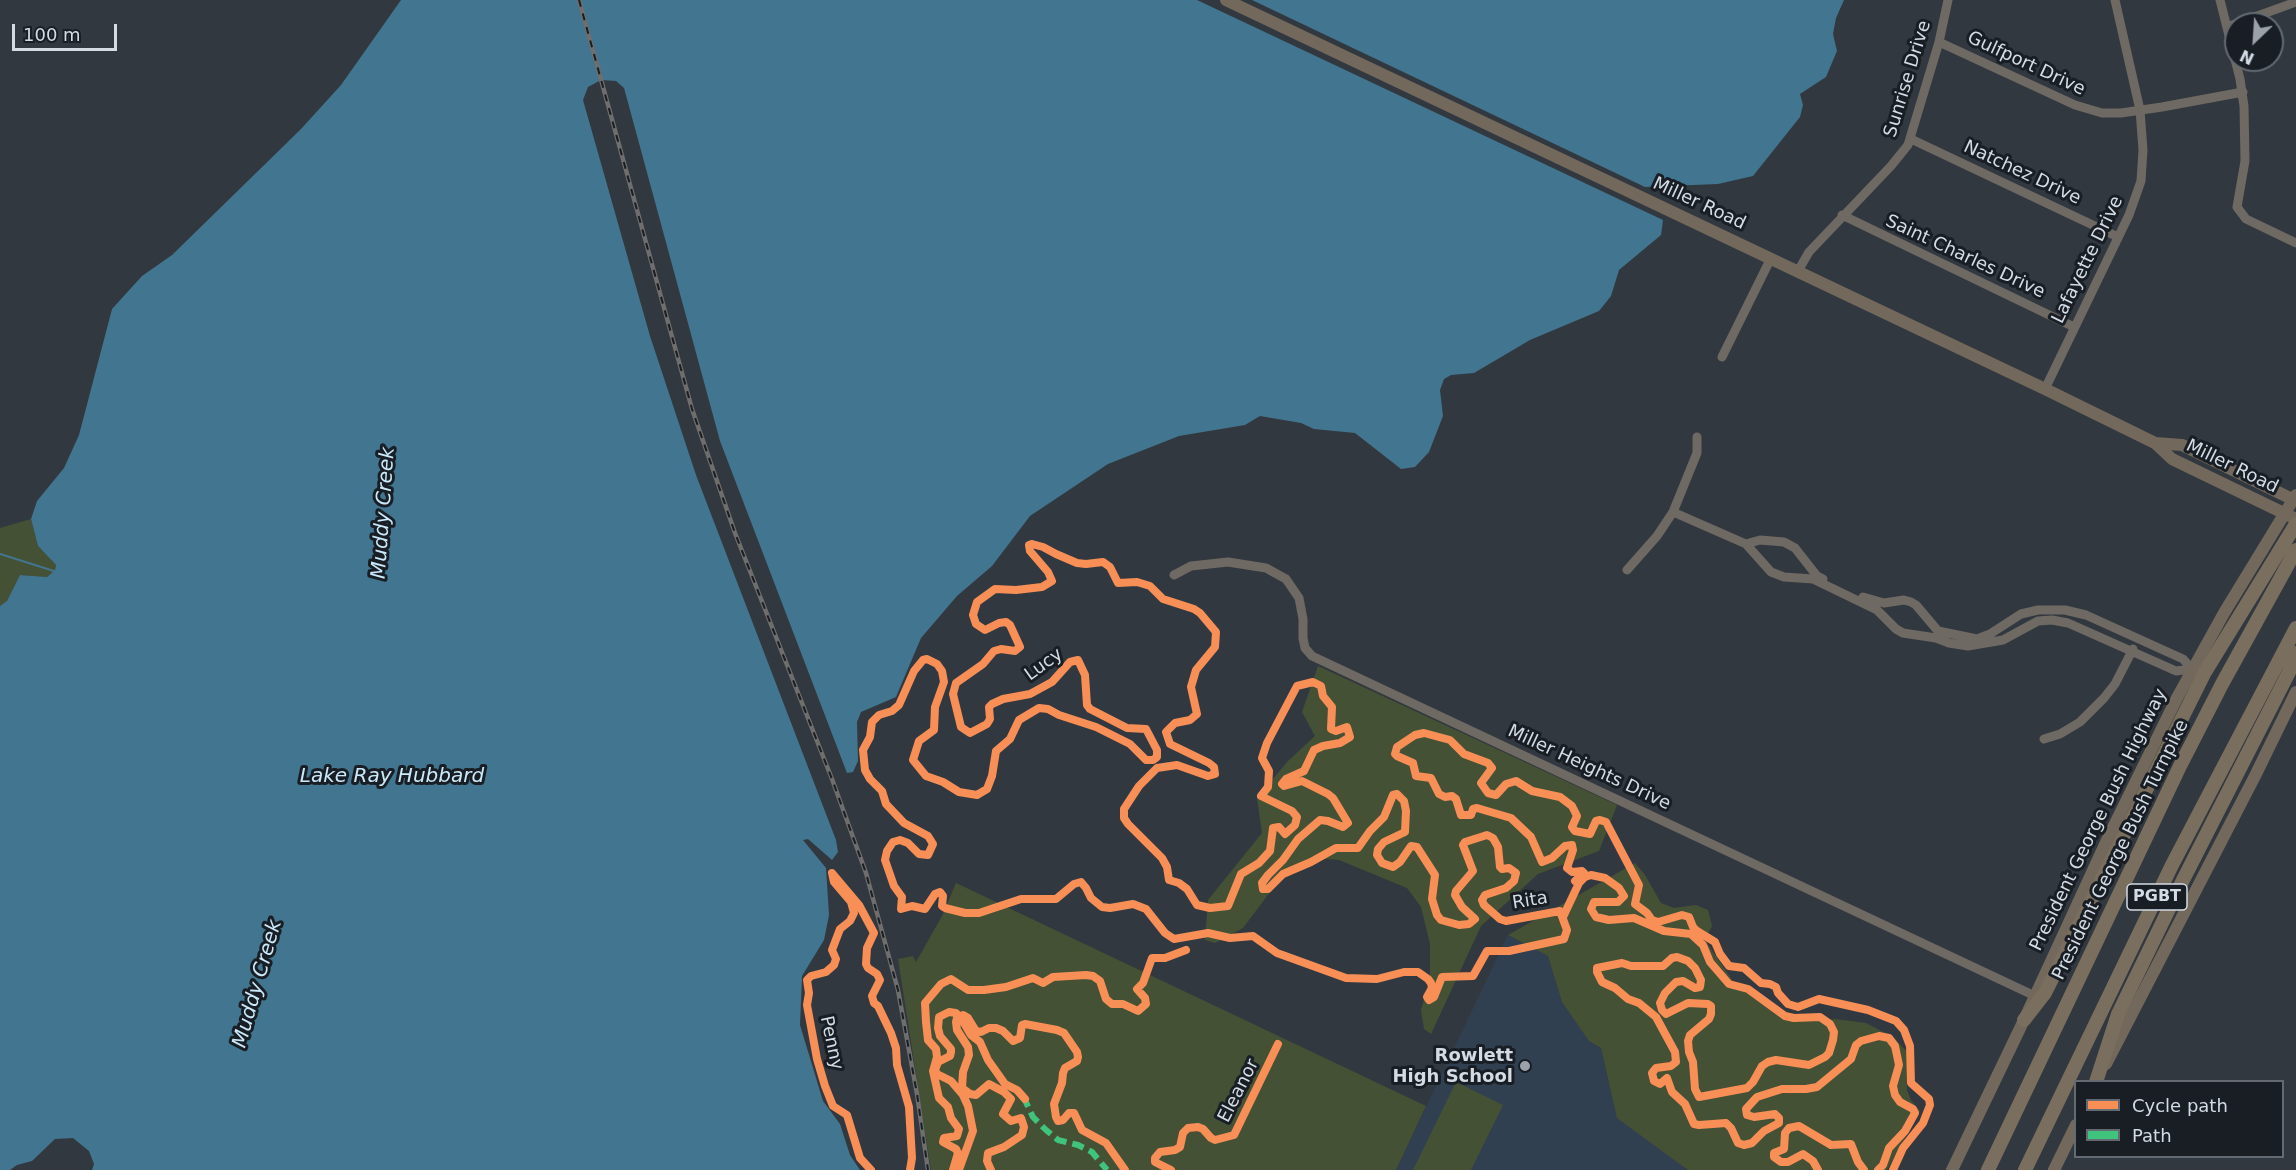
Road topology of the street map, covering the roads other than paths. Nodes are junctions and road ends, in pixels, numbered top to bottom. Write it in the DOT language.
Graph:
graph roads {
  1 [pos="1226,0"];
  2 [pos="1948,0"];
  3 [pos="2115,0"];
  4 [pos="2220,0"];
  5 [pos="2296,2"];
  6 [pos="2268,12"];
  7 [pos="2224,15"];
  8 [pos="1939,42"];
  9 [pos="2238,72"];
  10 [pos="2243,92"];
  11 [pos="2140,110"];
  12 [pos="1911,139"];
  13 [pos="1842,215"];
  14 [pos="2118,237"];
  15 [pos="2296,243"];
  16 [pos="1771,258"];
  17 [pos="1798,271"];
  18 [pos="2074,327"];
  19 [pos="1722,357"];
  20 [pos="2045,389"];
  21 [pos="1697,437"];
  22 [pos="2155,443"];
  23 [pos="2295,498"];
  24 [pos="1673,512"];
  25 [pos="2291,516"];
  26 [pos="2296,524"];
  27 [pos="2296,536"];
  28 [pos="1746,544"];
  29 [pos="2264,548"];
  30 [pos="2294,554"];
  31 [pos="1627,570"];
  32 [pos="1174,575"];
  33 [pos="1848,593"];
  34 [pos="2296,628"];
  35 [pos="2137,639"];
  36 [pos="1985,640"];
  37 [pos="2132,652"];
  38 [pos="2296,653"];
  39 [pos="2192,669"];
  40 [pos="2296,692"];
  41 [pos="2044,739"];
  42 [pos="2035,996"];
  43 [pos="2024,1020"];
  44 [pos="2098,1080"];
  45 [pos="2098,1080"];
  46 [pos="2074,1129"];
  47 [pos="1952,1170"];
  48 [pos="1988,1170"];
  49 [pos="2025,1170"];
  50 [pos="2054,1170"];
  1 -- 16 [label="main road, Miller Road"];
  2 -- 8 [label="street, Sunrise Drive"];
  3 -- 11 [label="street, Lafayette Drive"];
  4 -- 7 [label="street"];
  5 -- 6 [label="street"];
  8 -- 11 [label="street, Gulfport Drive"];
  8 -- 12 [label="street, Sunrise Drive"];
  9 -- 10 [label="street"];
  10 -- 11 [label="street, Gulfport Drive"];
  10 -- 15 [label="street"];
  11 -- 14 [label="street, Lafayette Drive"];
  12 -- 13 [label="street, Sunrise Drive"];
  12 -- 14 [label="street, Natchez Drive"];
  13 -- 17 [label="street, Sunrise Drive"];
  13 -- 18 [label="street, Saint Charles Drive"];
  14 -- 18 [label="street, Lafayette Drive"];
  16 -- 17 [label="main road, Miller Road"];
  16 -- 19 [label="street"];
  17 -- 20 [label="main road, Miller Road"];
  18 -- 20 [label="street, Lafayette Drive"];
  20 -- 22 [label="main road, Miller Road"];
  21 -- 24 [label="street"];
  22 -- 23 [label="main road, Miller Road"];
  22 -- 25 [label="main road, Miller Road"];
  23 -- 25 [label="main road, President George Bush Highway"];
  24 -- 28 [label="street"];
  24 -- 31 [label="street"];
  25 -- 29 [label="main road, President George Bush Highway"];
  26 -- 43 [label="highway"];
  27 -- 29 [label="main road"];
  28 -- 33 [label="street"];
  28 -- 33 [label="street"];
  29 -- 39 [label="main road, President George Bush Highway"];
  30 -- 48 [label="highway, President George Bush Turnpike / PGBT"];
  32 -- 42 [label="street, Miller Heights Drive"];
  33 -- 36 [label="street"];
  33 -- 36 [label="street"];
  34 -- 49 [label="highway, PGBT"];
  35 -- 36 [label="street"];
  35 -- 37 [label="street"];
  35 -- 39 [label="street"];
  36 -- 37 [label="street"];
  37 -- 39 [label="street"];
  37 -- 41 [label="street"];
  38 -- 44 [label="highway"];
  39 -- 42 [label="main road, President George Bush Highway"];
  40 -- 45 [label="main road"];
  42 -- 43 [label="main road, President George Bush Highway"];
  43 -- 47 [label="main road, President George Bush Highway"];
  46 -- 50 [label="main road"];
}
